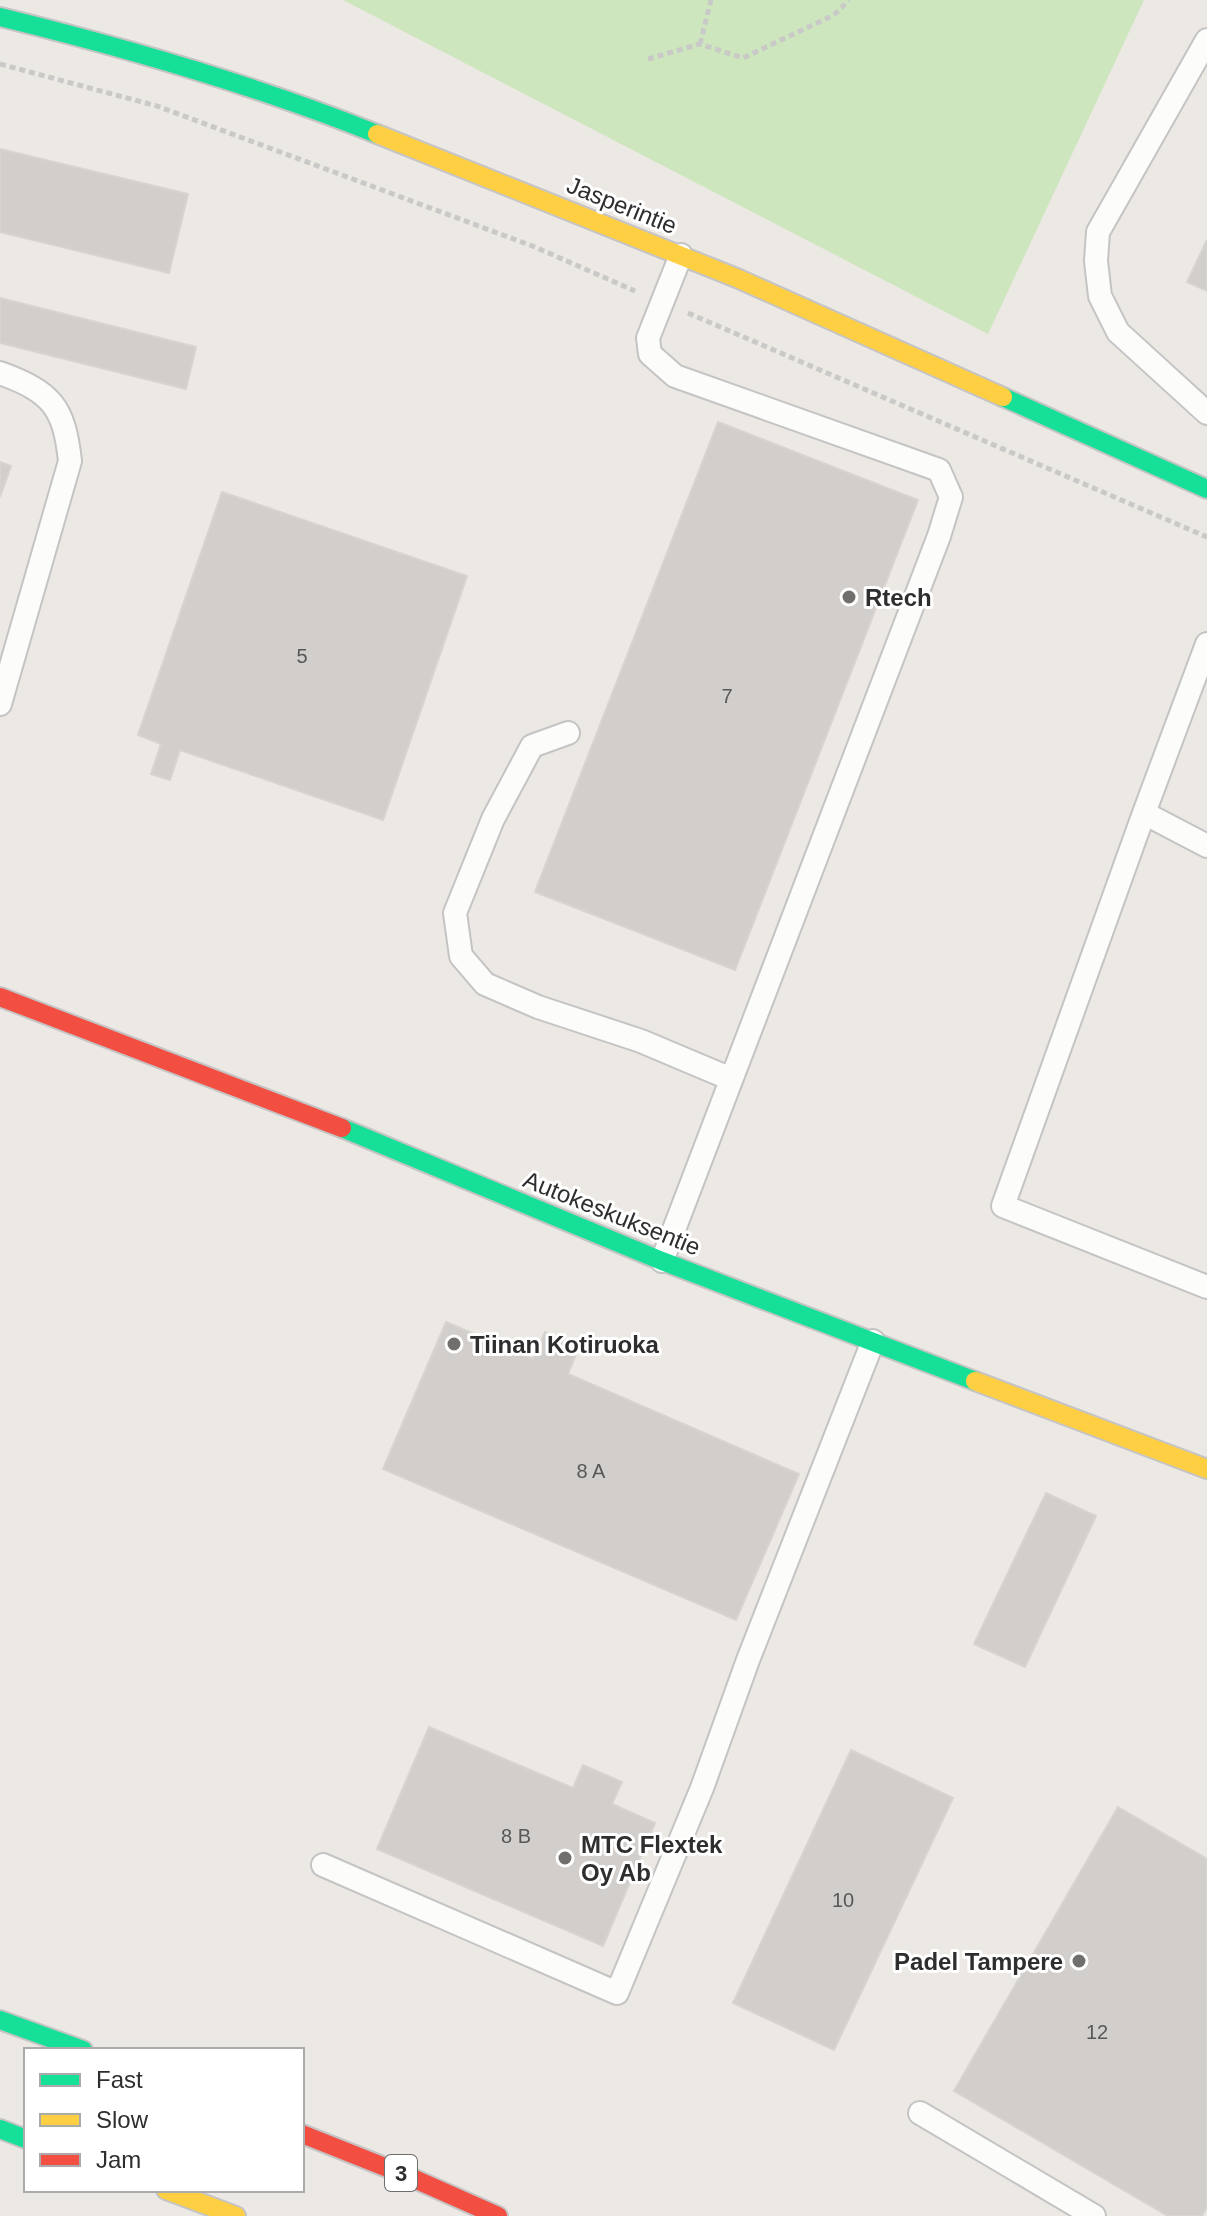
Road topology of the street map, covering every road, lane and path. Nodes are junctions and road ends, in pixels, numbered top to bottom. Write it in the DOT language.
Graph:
graph roads {
  1 [pos="711,0"];
  2 [pos="849,0"];
  3 [pos="0,17"];
  4 [pos="1207,40"];
  5 [pos="700,44"];
  6 [pos="648,59"];
  7 [pos="0,64"];
  8 [pos="681,255"];
  9 [pos="662,302"];
  10 [pos="0,373"];
  11 [pos="1207,413"];
  12 [pos="1207,489"];
  13 [pos="1207,537"];
  14 [pos="1207,644"];
  15 [pos="0,704"];
  16 [pos="568,733"];
  17 [pos="1144,813"];
  18 [pos="1207,846"];
  19 [pos="0,997"];
  20 [pos="731,1079"];
  21 [pos="662,1261"];
  22 [pos="1207,1287"];
  23 [pos="873,1341"];
  24 [pos="1207,1469"];
  25 [pos="323,1865"];
  26 [pos="0,2020"];
  27 [pos="77,2048"];
  28 [pos="920,2113"];
  29 [pos="0,2129"];
  30 [pos="304,2135"];
  31 [pos="24,2138"];
  32 [pos="171,2192"];
  33 [pos="236,2216"];
  34 [pos="498,2216"];
  35 [pos="1094,2216"];
  1 -- 5 [label="path"];
  2 -- 5 [label="path"];
  3 -- 8 [label="main road, Jasperintie"];
  4 -- 11 [label="lane"];
  5 -- 6 [label="path"];
  7 -- 9 [label="path"];
  8 -- 9 [label="lane"];
  8 -- 12 [label="main road, Jasperintie"];
  9 -- 13 [label="path"];
  9 -- 20 [label="lane"];
  10 -- 15 [label="lane"];
  14 -- 17 [label="lane"];
  16 -- 20 [label="lane"];
  17 -- 18 [label="lane"];
  17 -- 22 [label="lane"];
  19 -- 21 [label="main road, Autokeskuksentie"];
  20 -- 21 [label="lane"];
  21 -- 23 [label="main road, Autokeskuksentie"];
  23 -- 24 [label="main road, Autokeskuksentie"];
  23 -- 25 [label="lane"];
  26 -- 27 [label="main road"];
  28 -- 35 [label="lane"];
  29 -- 31 [label="main road"];
  30 -- 34 [label="main road, 3"];
  32 -- 33 [label="main road"];
}
